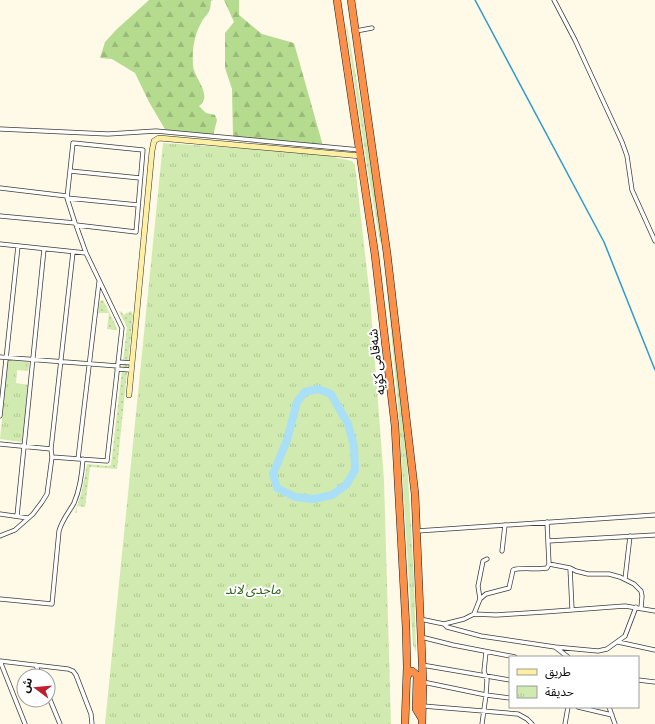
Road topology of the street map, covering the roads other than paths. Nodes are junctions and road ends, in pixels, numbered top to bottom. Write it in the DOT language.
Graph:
graph roads {
  1 [pos="337,0"];
  2 [pos="352,0"];
  3 [pos="554,0"];
  4 [pos="354,17"];
  5 [pos="340,19"];
  6 [pos="372,28"];
  7 [pos="356,31"];
  8 [pos="0,129"];
  9 [pos="360,153"];
  10 [pos="70,171"];
  11 [pos="140,178"];
  12 [pos="0,188"];
  13 [pos="67,197"];
  14 [pos="138,204"];
  15 [pos="0,216"];
  16 [pos="75,224"];
  17 [pos="655,241"];
  18 [pos="0,244"];
  19 [pos="18,246"];
  20 [pos="44,249"];
  21 [pos="73,252"];
  22 [pos="86,253"];
  23 [pos="387,253"];
  24 [pos="375,255"];
  25 [pos="99,281"];
  26 [pos="0,357"];
  27 [pos="6,357"];
  28 [pos="33,359"];
  29 [pos="61,362"];
  30 [pos="132,363"];
  31 [pos="89,364"];
  32 [pos="118,366"];
  33 [pos="131,370"];
  34 [pos="129,395"];
  35 [pos="0,416"];
  36 [pos="0,444"];
  37 [pos="24,446"];
  38 [pos="51,449"];
  39 [pos="52,456"];
  40 [pos="78,459"];
  41 [pos="83,459"];
  42 [pos="0,514"];
  43 [pos="655,514"];
  44 [pos="17,516"];
  45 [pos="28,518"];
  46 [pos="547,522"];
  47 [pos="505,525"];
  48 [pos="416,531"];
  49 [pos="655,535"];
  50 [pos="0,536"];
  51 [pos="630,536"];
  52 [pos="548,541"];
  53 [pos="502,551"];
  54 [pos="487,559"];
  55 [pos="548,564"];
  56 [pos="570,568"];
  57 [pos="625,579"];
  58 [pos="480,598"];
  59 [pos="0,599"];
  60 [pos="636,606"];
  61 [pos="641,608"];
  62 [pos="572,609"];
  63 [pos="655,611"];
  64 [pos="474,614"];
  65 [pos="420,619"];
  66 [pos="444,624"];
  67 [pos="421,636"];
  68 [pos="618,642"];
  69 [pos="555,647"];
  70 [pos="421,648"];
  71 [pos="406,650"];
  72 [pos="655,650"];
  73 [pos="592,651"];
  74 [pos="486,652"];
  75 [pos="509,656"];
  76 [pos="567,656"];
  77 [pos="591,656"];
  78 [pos="36,665"];
  79 [pos="422,665"];
  80 [pos="37,668"];
  81 [pos="486,677"];
  82 [pos="406,679"];
  83 [pos="509,680"];
  84 [pos="639,680"];
  85 [pos="423,682"];
  86 [pos="655,682"];
  87 [pos="486,695"];
  88 [pos="509,698"];
  89 [pos="423,706"];
  90 [pos="53,708"];
  91 [pos="568,708"];
  92 [pos="582,708"];
  93 [pos="609,708"];
  94 [pos="483,712"];
  95 [pos="612,715"];
  96 [pos="422,722"];
  97 [pos="25,724"];
  98 [pos="60,724"];
  99 [pos="92,724"];
  100 [pos="405,724"];
  101 [pos="482,724"];
  102 [pos="532,724"];
  103 [pos="565,724"];
  104 [pos="615,724"];
  1 -- 5 [label="highway, شەقامی کۆیە"];
  2 -- 4 [label="highway, شەقامی کۆیە"];
  3 -- 17 [label="street"];
  4 -- 5 [label="highway"];
  4 -- 7 [label="highway, شەقامی کۆیە"];
  5 -- 9 [label="highway, شەقامی کۆیە"];
  6 -- 7 [label="street"];
  7 -- 23 [label="highway, شەقامی کۆیە"];
  8 -- 9 [label="street"];
  9 -- 24 [label="highway, شەقامی کۆیە"];
  9 -- 30 [label="street"];
  10 -- 11 [label="street"];
  10 -- 11 [label="street"];
  10 -- 13 [label="street"];
  11 -- 14 [label="street"];
  12 -- 13 [label="street"];
  13 -- 14 [label="street"];
  13 -- 16 [label="street"];
  14 -- 16 [label="street"];
  15 -- 16 [label="street"];
  16 -- 22 [label="street"];
  18 -- 19 [label="street"];
  19 -- 20 [label="street"];
  19 -- 27 [label="street"];
  20 -- 21 [label="street"];
  20 -- 28 [label="street"];
  21 -- 22 [label="street"];
  21 -- 29 [label="street"];
  22 -- 25 [label="street"];
  23 -- 24 [label="highway"];
  23 -- 48 [label="highway, شەقامی کۆیە"];
  24 -- 71 [label="highway, شەقامی کۆیە"];
  25 -- 31 [label="street"];
  25 -- 32 [label="street"];
  26 -- 27 [label="street"];
  27 -- 28 [label="street"];
  27 -- 35 [label="street"];
  28 -- 29 [label="street"];
  28 -- 37 [label="street"];
  29 -- 31 [label="street"];
  29 -- 38 [label="street"];
  30 -- 32 [label="street"];
  30 -- 33 [label="street"];
  31 -- 32 [label="street"];
  31 -- 40 [label="street"];
  32 -- 33 [label="street"];
  32 -- 41 [label="street"];
  33 -- 34 [label="street"];
  36 -- 37 [label="street"];
  37 -- 38 [label="street"];
  37 -- 44 [label="street"];
  38 -- 39 [label="street"];
  39 -- 40 [label="street"];
  39 -- 45 [label="street"];
  40 -- 41 [label="street"];
  41 -- 59 [label="street"];
  42 -- 44 [label="street"];
  43 -- 46 [label="street"];
  44 -- 45 [label="street"];
  45 -- 50 [label="street"];
  46 -- 47 [label="street"];
  46 -- 52 [label="street"];
  47 -- 48 [label="street"];
  47 -- 53 [label="street"];
  48 -- 65 [label="highway, شەقامی کۆیە"];
  49 -- 51 [label="street"];
  51 -- 52 [label="street"];
  51 -- 57 [label="street"];
  52 -- 55 [label="street"];
  54 -- 58 [label="street"];
  55 -- 56 [label="street"];
  55 -- 58 [label="street"];
  56 -- 57 [label="street"];
  56 -- 62 [label="street"];
  57 -- 61 [label="street"];
  58 -- 64 [label="street"];
  60 -- 61 [label="street"];
  60 -- 62 [label="street"];
  60 -- 68 [label="street"];
  61 -- 63 [label="street"];
  62 -- 64 [label="street"];
  64 -- 66 [label="street"];
  65 -- 66 [label="street"];
  65 -- 67 [label="highway, شەقامی کۆیە"];
  66 -- 69 [label="street"];
  67 -- 70 [label="highway, شەقامی کۆیە"];
  67 -- 74 [label="street"];
  68 -- 72 [label="street"];
  68 -- 73 [label="street"];
  69 -- 73 [label="street"];
  69 -- 76 [label="street"];
  70 -- 71 [label="highway"];
  70 -- 79 [label="highway, شەقامی کۆیە"];
  71 -- 82 [label="highway, شەقامی کۆیە"];
  73 -- 77 [label="street"];
  74 -- 75 [label="street"];
  74 -- 81 [label="street"];
  78 -- 80 [label="street"];
  78 -- 97 [label="street"];
  78 -- 99 [label="street"];
  79 -- 81 [label="street"];
  79 -- 85 [label="highway, شەقامی کۆیە"];
  81 -- 83 [label="street"];
  81 -- 87 [label="street"];
  82 -- 96 [label="highway"];
  82 -- 100 [label="highway, شەقامی کۆیە"];
  84 -- 86 [label="street"];
  85 -- 87 [label="street"];
  85 -- 89 [label="highway, شەقامی کۆیە"];
  87 -- 88 [label="street"];
  87 -- 94 [label="street"];
  89 -- 94 [label="street"];
  89 -- 96 [label="highway, شەقامی کۆیە"];
  90 -- 98 [label="street"];
  91 -- 103 [label="street"];
  92 -- 95 [label="street"];
  93 -- 95 [label="street"];
  94 -- 101 [label="street"];
  94 -- 102 [label="street"];
  95 -- 104 [label="street"];
}
